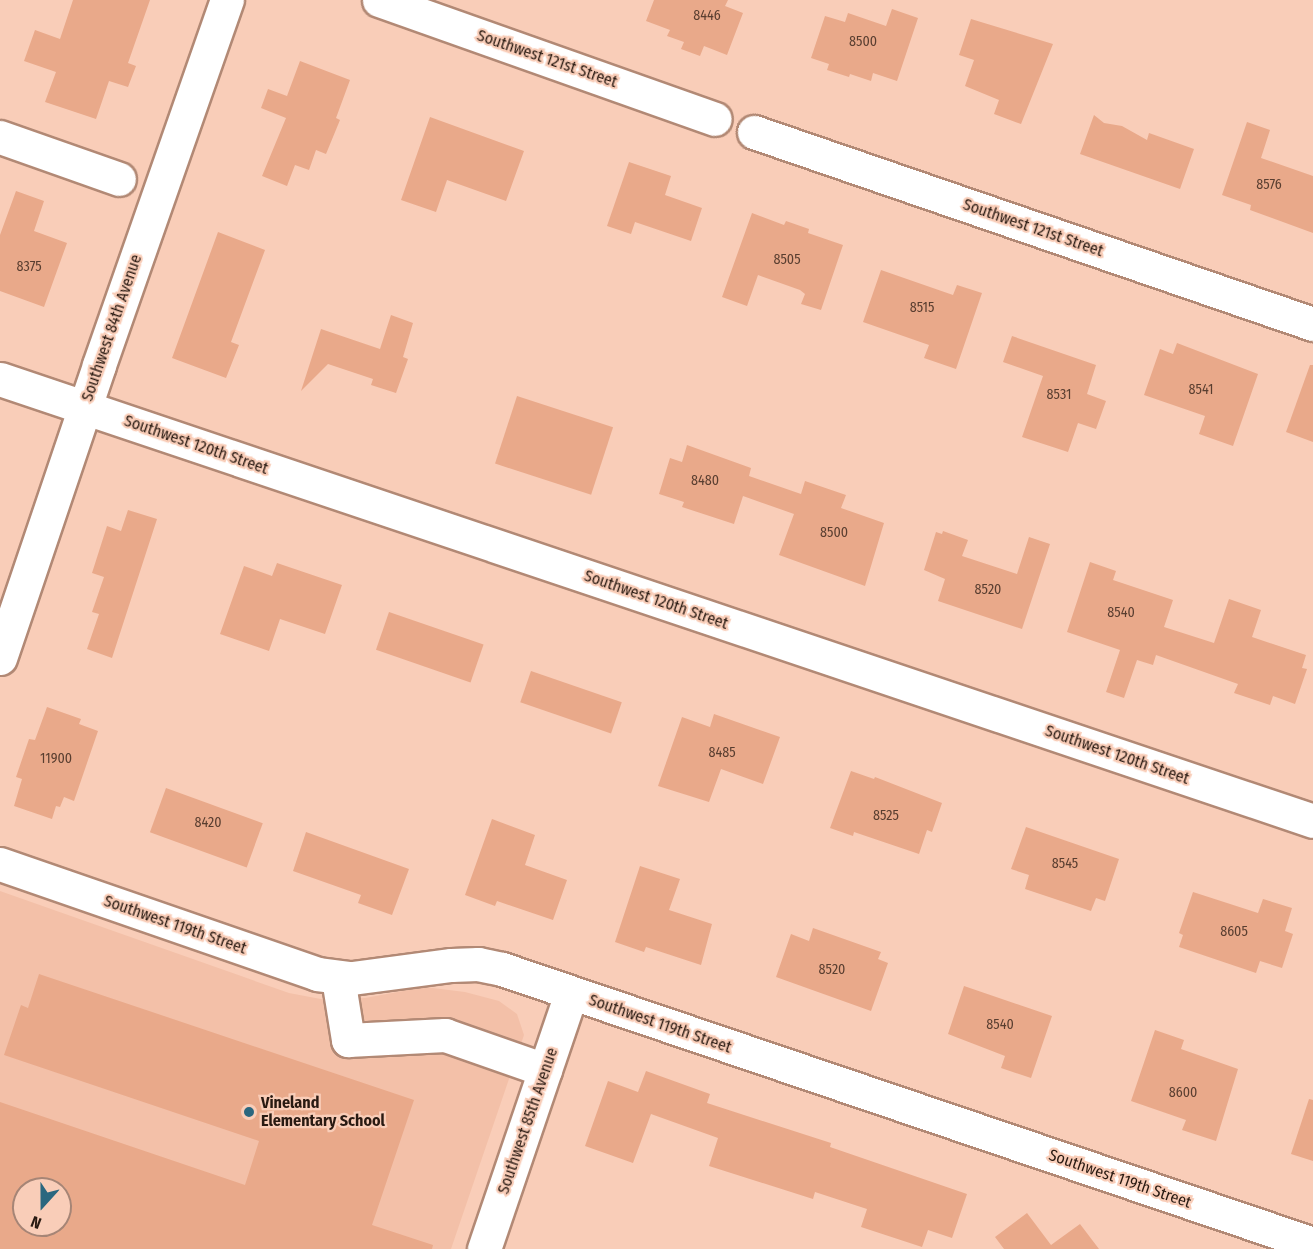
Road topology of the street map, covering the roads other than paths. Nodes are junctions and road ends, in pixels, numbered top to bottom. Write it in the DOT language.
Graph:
graph roads {
  1 [pos="227,0"];
  2 [pos="379,0"];
  3 [pos="715,118"];
  4 [pos="754,132"];
  5 [pos="0,137"];
  6 [pos="119,179"];
  7 [pos="1313,324"];
  8 [pos="0,379"];
  9 [pos="85,408"];
  10 [pos="0,658"];
  11 [pos="1313,821"];
  12 [pos="0,864"];
  13 [pos="338,978"];
  14 [pos="571,994"];
  15 [pos="545,1070"];
  16 [pos="1313,1244"];
  17 [pos="484,1249"];
  1 -- 9 [label="street, Southwest 84th Avenue"];
  2 -- 3 [label="street, Southwest 121st Street"];
  4 -- 7 [label="street, Southwest 121st Street"];
  5 -- 6 [label="street"];
  8 -- 9 [label="street, Southwest 120th Street"];
  9 -- 10 [label="street, Southwest 84th Avenue"];
  9 -- 11 [label="street, Southwest 120th Street"];
  12 -- 13 [label="street, Southwest 119th Street"];
  13 -- 14 [label="street, Southwest 119th Street"];
  13 -- 15 [label="street"];
  14 -- 15 [label="street, Southwest 85th Avenue"];
  14 -- 16 [label="street, Southwest 119th Street"];
  15 -- 17 [label="street, Southwest 85th Avenue"];
}
